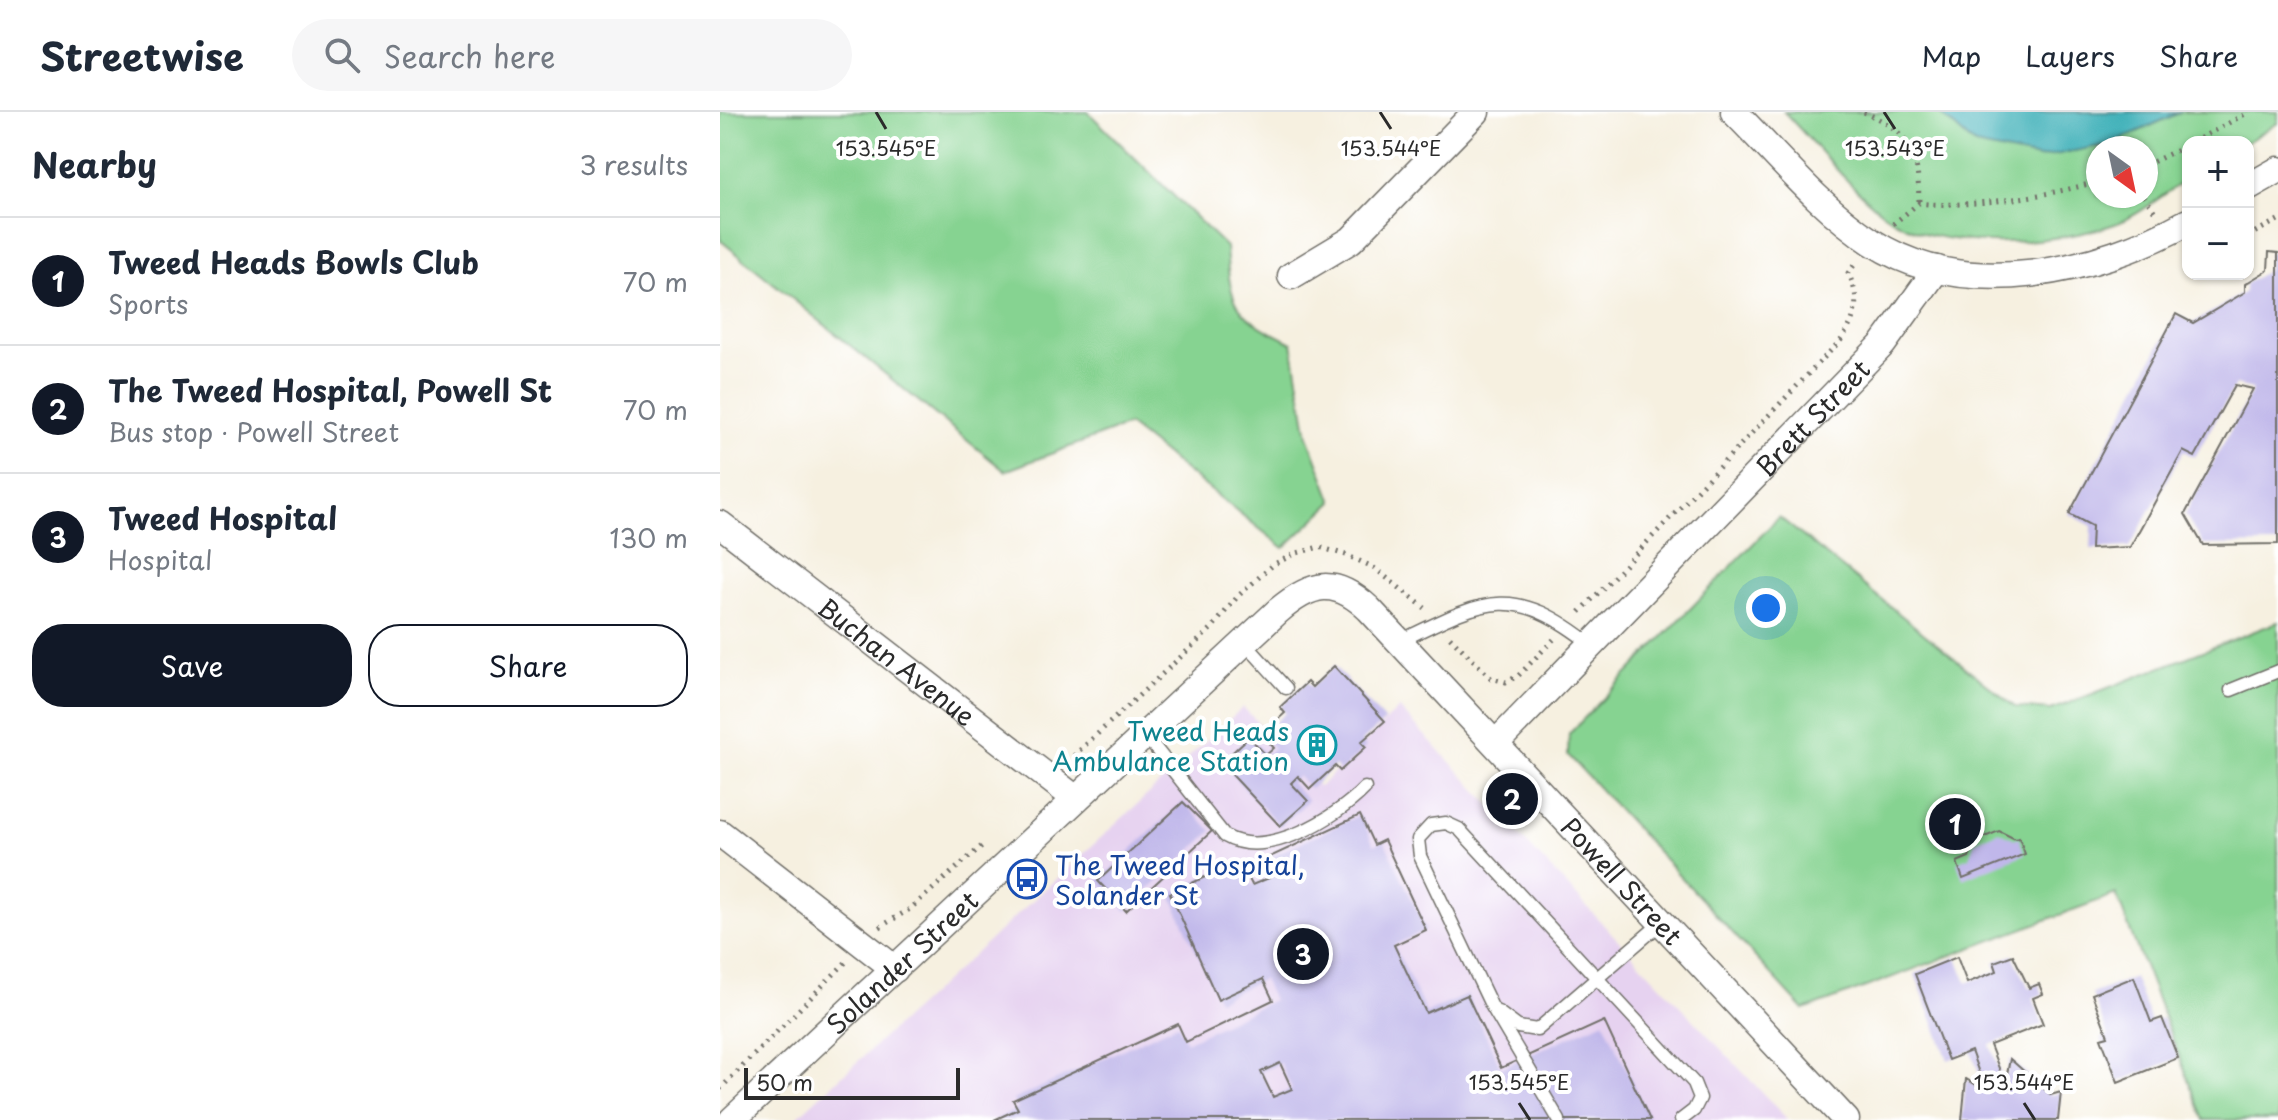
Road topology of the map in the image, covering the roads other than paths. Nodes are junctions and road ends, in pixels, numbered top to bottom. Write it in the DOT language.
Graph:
graph roads {
  1 [pos="1476,112"];
  2 [pos="1734,112"];
  3 [pos="2278,170"];
  4 [pos="2254,184"];
  5 [pos="2182,225"];
  6 [pos="1937,269"];
  7 [pos="1291,276"];
  8 [pos="720,524"];
  9 [pos="1400,641"];
  10 [pos="1244,642"];
  11 [pos="1592,645"];
  12 [pos="2278,671"];
  13 [pos="1286,688"];
  14 [pos="2231,690"];
  15 [pos="1145,735"];
  16 [pos="1496,743"];
  17 [pos="1365,788"];
  18 [pos="1076,799"];
  19 [pos="720,833"];
  20 [pos="1661,923"];
  21 [pos="895,969"];
  22 [pos="1600,979"];
  23 [pos="1491,1005"];
  24 [pos="732,1120"];
  25 [pos="1559,1120"];
  26 [pos="1681,1120"];
  27 [pos="1846,1120"];
  1 -- 7 [label="street"];
  2 -- 6 [label="street"];
  3 -- 4 [label="street"];
  5 -- 6 [label="street"];
  6 -- 11 [label="street, Brett Street"];
  8 -- 18 [label="street, Buchan Avenue"];
  9 -- 10 [label="street, Solander Street"];
  9 -- 11 [label="lane"];
  9 -- 16 [label="street, Powell Street"];
  10 -- 13 [label="lane"];
  10 -- 15 [label="street, Solander Street"];
  11 -- 16 [label="street, Brett Street"];
  12 -- 14 [label="lane"];
  15 -- 17 [label="lane"];
  15 -- 18 [label="street, Solander Street"];
  16 -- 20 [label="street, Powell Street"];
  18 -- 21 [label="street, Solander Street"];
  19 -- 21 [label="street"];
  20 -- 22 [label="lane"];
  20 -- 27 [label="street, Powell Street"];
  21 -- 24 [label="street, Solander Street"];
  22 -- 23 [label="lane"];
  22 -- 23 [label="lane"];
  22 -- 26 [label="lane"];
  23 -- 25 [label="lane"];
}
